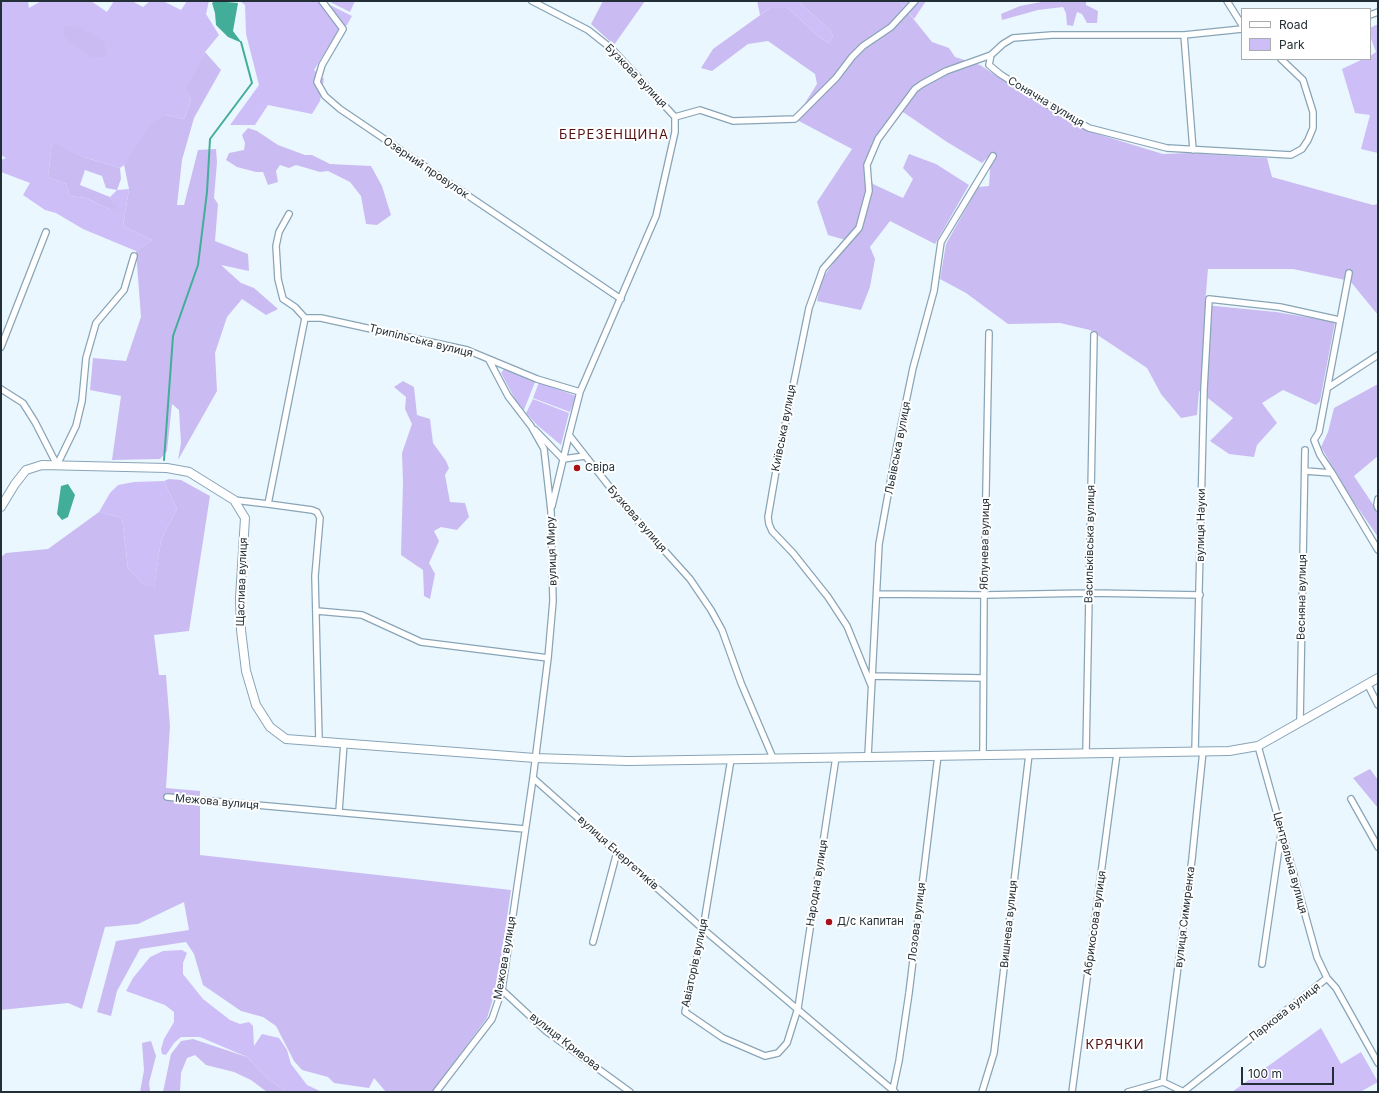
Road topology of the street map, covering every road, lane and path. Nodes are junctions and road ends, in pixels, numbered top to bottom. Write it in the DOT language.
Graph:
graph roads {
  1 [pos="322,1"];
  2 [pos="532,1"];
  3 [pos="915,1"];
  4 [pos="1227,1"];
  5 [pos="1241,23"];
  6 [pos="1241,29"];
  7 [pos="1184,35"];
  8 [pos="991,55"];
  9 [pos="1282,60"];
  10 [pos="675,117"];
  11 [pos="1193,150"];
  12 [pos="993,156"];
  13 [pos="289,214"];
  14 [pos="46,232"];
  15 [pos="134,256"];
  16 [pos="1349,272"];
  17 [pos="621,298"];
  18 [pos="305,318"];
  19 [pos="1339,320"];
  20 [pos="989,333"];
  21 [pos="1094,335"];
  22 [pos="1,347"];
  23 [pos="1378,355"];
  24 [pos="489,360"];
  25 [pos="1328,387"];
  26 [pos="1,389"];
  27 [pos="580,392"];
  28 [pos="531,426"];
  29 [pos="569,435"];
  30 [pos="1305,450"];
  31 [pos="585,456"];
  32 [pos="563,459"];
  33 [pos="57,466"];
  34 [pos="1305,471"];
  35 [pos="1332,473"];
  36 [pos="1378,498"];
  37 [pos="234,500"];
  38 [pos="268,504"];
  39 [pos="1,507"];
  40 [pos="1378,508"];
  41 [pos="551,511"];
  42 [pos="1378,550"];
  43 [pos="1090,593"];
  44 [pos="878,594"];
  45 [pos="984,595"];
  46 [pos="1200,595"];
  47 [pos="317,611"];
  48 [pos="548,658"];
  49 [pos="871,676"];
  50 [pos="983,678"];
  51 [pos="1378,678"];
  52 [pos="1368,685"];
  53 [pos="871,686"];
  54 [pos="1378,704"];
  55 [pos="1300,722"];
  56 [pos="320,741"];
  57 [pos="344,743"];
  58 [pos="1258,746"];
  59 [pos="1199,751"];
  60 [pos="1086,753"];
  61 [pos="1118,753"];
  62 [pos="982,754"];
  63 [pos="1028,754"];
  64 [pos="938,755"];
  65 [pos="868,756"];
  66 [pos="836,757"];
  67 [pos="535,758"];
  68 [pos="773,758"];
  69 [pos="731,759"];
  70 [pos="533,778"];
  71 [pos="167,797"];
  72 [pos="1351,799"];
  73 [pos="339,812"];
  74 [pos="525,829"];
  75 [pos="1281,832"];
  76 [pos="1378,847"];
  77 [pos="617,852"];
  78 [pos="704,929"];
  79 [pos="593,942"];
  80 [pos="1262,964"];
  81 [pos="1327,978"];
  82 [pos="502,990"];
  83 [pos="798,1008"];
  84 [pos="1378,1063"];
  85 [pos="1163,1082"];
  86 [pos="894,1091"];
  87 [pos="436,1092"];
  88 [pos="630,1092"];
  89 [pos="982,1092"];
  90 [pos="1072,1092"];
  91 [pos="1128,1092"];
  92 [pos="1183,1092"];
  1 -- 17 [label="street, Озерний провулок"];
  2 -- 10 [label="street, Бузкова вулиця"];
  3 -- 10 [label="street, Бузкова вулиця"];
  4 -- 5 [label="street"];
  6 -- 7 [label="street"];
  7 -- 8 [label="street"];
  7 -- 11 [label="street"];
  8 -- 11 [label="street, Сонячна вулиця"];
  8 -- 53 [label="street, Київська вулиця"];
  9 -- 11 [label="street, Сонячна вулиця"];
  10 -- 17 [label="street, Бузкова вулиця"];
  12 -- 44 [label="street, Львівська вулиця"];
  13 -- 18 [label="street"];
  14 -- 22 [label="street"];
  15 -- 33 [label="street"];
  16 -- 19 [label="street"];
  17 -- 27 [label="street, Бузкова вулиця"];
  18 -- 24 [label="street, Трипільська вулиця"];
  18 -- 38 [label="street"];
  19 -- 25 [label="street"];
  19 -- 46 [label="street, вулиця Науки"];
  20 -- 45 [label="street, Яблунева вулиця"];
  21 -- 43 [label="street, Васильківська вулиця"];
  23 -- 25 [label="street"];
  24 -- 27 [label="street, Трипільська вулиця"];
  24 -- 28 [label="street, вулиця Миру"];
  25 -- 35 [label="street"];
  26 -- 33 [label="street"];
  27 -- 29 [label="street, Бузкова вулиця"];
  28 -- 32 [label="street"];
  28 -- 41 [label="street, вулиця Миру"];
  29 -- 31 [label="street, Бузкова вулиця"];
  29 -- 32 [label="street"];
  30 -- 34 [label="street, Весняна вулиця"];
  31 -- 32 [label="street"];
  31 -- 68 [label="street, Бузкова вулиця"];
  32 -- 41 [label="street"];
  33 -- 37 [label="street, Щаслива вулиця"];
  33 -- 39 [label="street, Щаслива вулиця"];
  34 -- 35 [label="street"];
  34 -- 55 [label="street, Весняна вулиця"];
  35 -- 42 [label="street"];
  36 -- 40 [label="street"];
  37 -- 38 [label="street, Щаслива вулиця"];
  37 -- 56 [label="street, Щаслива вулиця"];
  38 -- 47 [label="street, Щаслива вулиця"];
  41 -- 48 [label="street, вулиця Миру"];
  43 -- 45 [label="street"];
  43 -- 46 [label="street"];
  43 -- 60 [label="street, Васильківська вулиця"];
  44 -- 45 [label="street"];
  44 -- 49 [label="street, Львівська вулиця"];
  45 -- 50 [label="street, Яблунева вулиця"];
  46 -- 59 [label="street, вулиця Науки"];
  47 -- 48 [label="street"];
  47 -- 56 [label="street, Щаслива вулиця"];
  48 -- 67 [label="street, вулиця Миру"];
  49 -- 50 [label="street"];
  49 -- 53 [label="street, Львівська вулиця"];
  50 -- 62 [label="street, Яблунева вулиця"];
  51 -- 52 [label="street, Щаслива вулиця"];
  52 -- 54 [label="street"];
  52 -- 55 [label="street, Щаслива вулиця"];
  53 -- 65 [label="street, Львівська вулиця"];
  55 -- 58 [label="street, Щаслива вулиця"];
  56 -- 57 [label="street, Щаслива вулиця"];
  57 -- 67 [label="street, Щаслива вулиця"];
  57 -- 73 [label="street"];
  58 -- 59 [label="street, Щаслива вулиця"];
  58 -- 75 [label="street, Центральна вулиця"];
  59 -- 61 [label="street, Щаслива вулиця"];
  59 -- 85 [label="street, вулиця Симиренка"];
  60 -- 61 [label="street, Щаслива вулиця"];
  60 -- 63 [label="street, Щаслива вулиця"];
  61 -- 90 [label="street, Абрикосова вулиця"];
  62 -- 63 [label="street, Щаслива вулиця"];
  62 -- 64 [label="street, Щаслива вулиця"];
  63 -- 89 [label="street, Вишнева вулиця"];
  64 -- 65 [label="street, Щаслива вулиця"];
  64 -- 86 [label="street, Лозова вулиця"];
  65 -- 66 [label="street, Щаслива вулиця"];
  66 -- 68 [label="street, Щаслива вулиця"];
  66 -- 83 [label="street, Народна вулиця"];
  67 -- 69 [label="street, Щаслива вулиця"];
  67 -- 70 [label="street, Межова вулиця"];
  68 -- 69 [label="street, Щаслива вулиця"];
  69 -- 78 [label="street, Авіаторів вулиця"];
  70 -- 74 [label="street, Межова вулиця"];
  70 -- 77 [label="street, вулиця Енергетиків"];
  71 -- 73 [label="street, Межова вулиця"];
  72 -- 76 [label="street"];
  73 -- 74 [label="street, Межова вулиця"];
  74 -- 82 [label="street, Межова вулиця"];
  75 -- 80 [label="street"];
  75 -- 81 [label="street, Центральна вулиця"];
  77 -- 78 [label="street, вулиця Енергетиків"];
  77 -- 79 [label="street"];
  78 -- 83 [label="street, вулиця Енергетиків"];
  78 -- 83 [label="street, Авіаторів вулиця"];
  81 -- 84 [label="street, Паркова вулиця"];
  81 -- 92 [label="street, Паркова вулиця"];
  82 -- 87 [label="street, Межова вулиця"];
  82 -- 88 [label="street, вулиця Кривова"];
  83 -- 86 [label="street, вулиця Енергетиків"];
  85 -- 91 [label="street"];
  85 -- 92 [label="street"];
}
